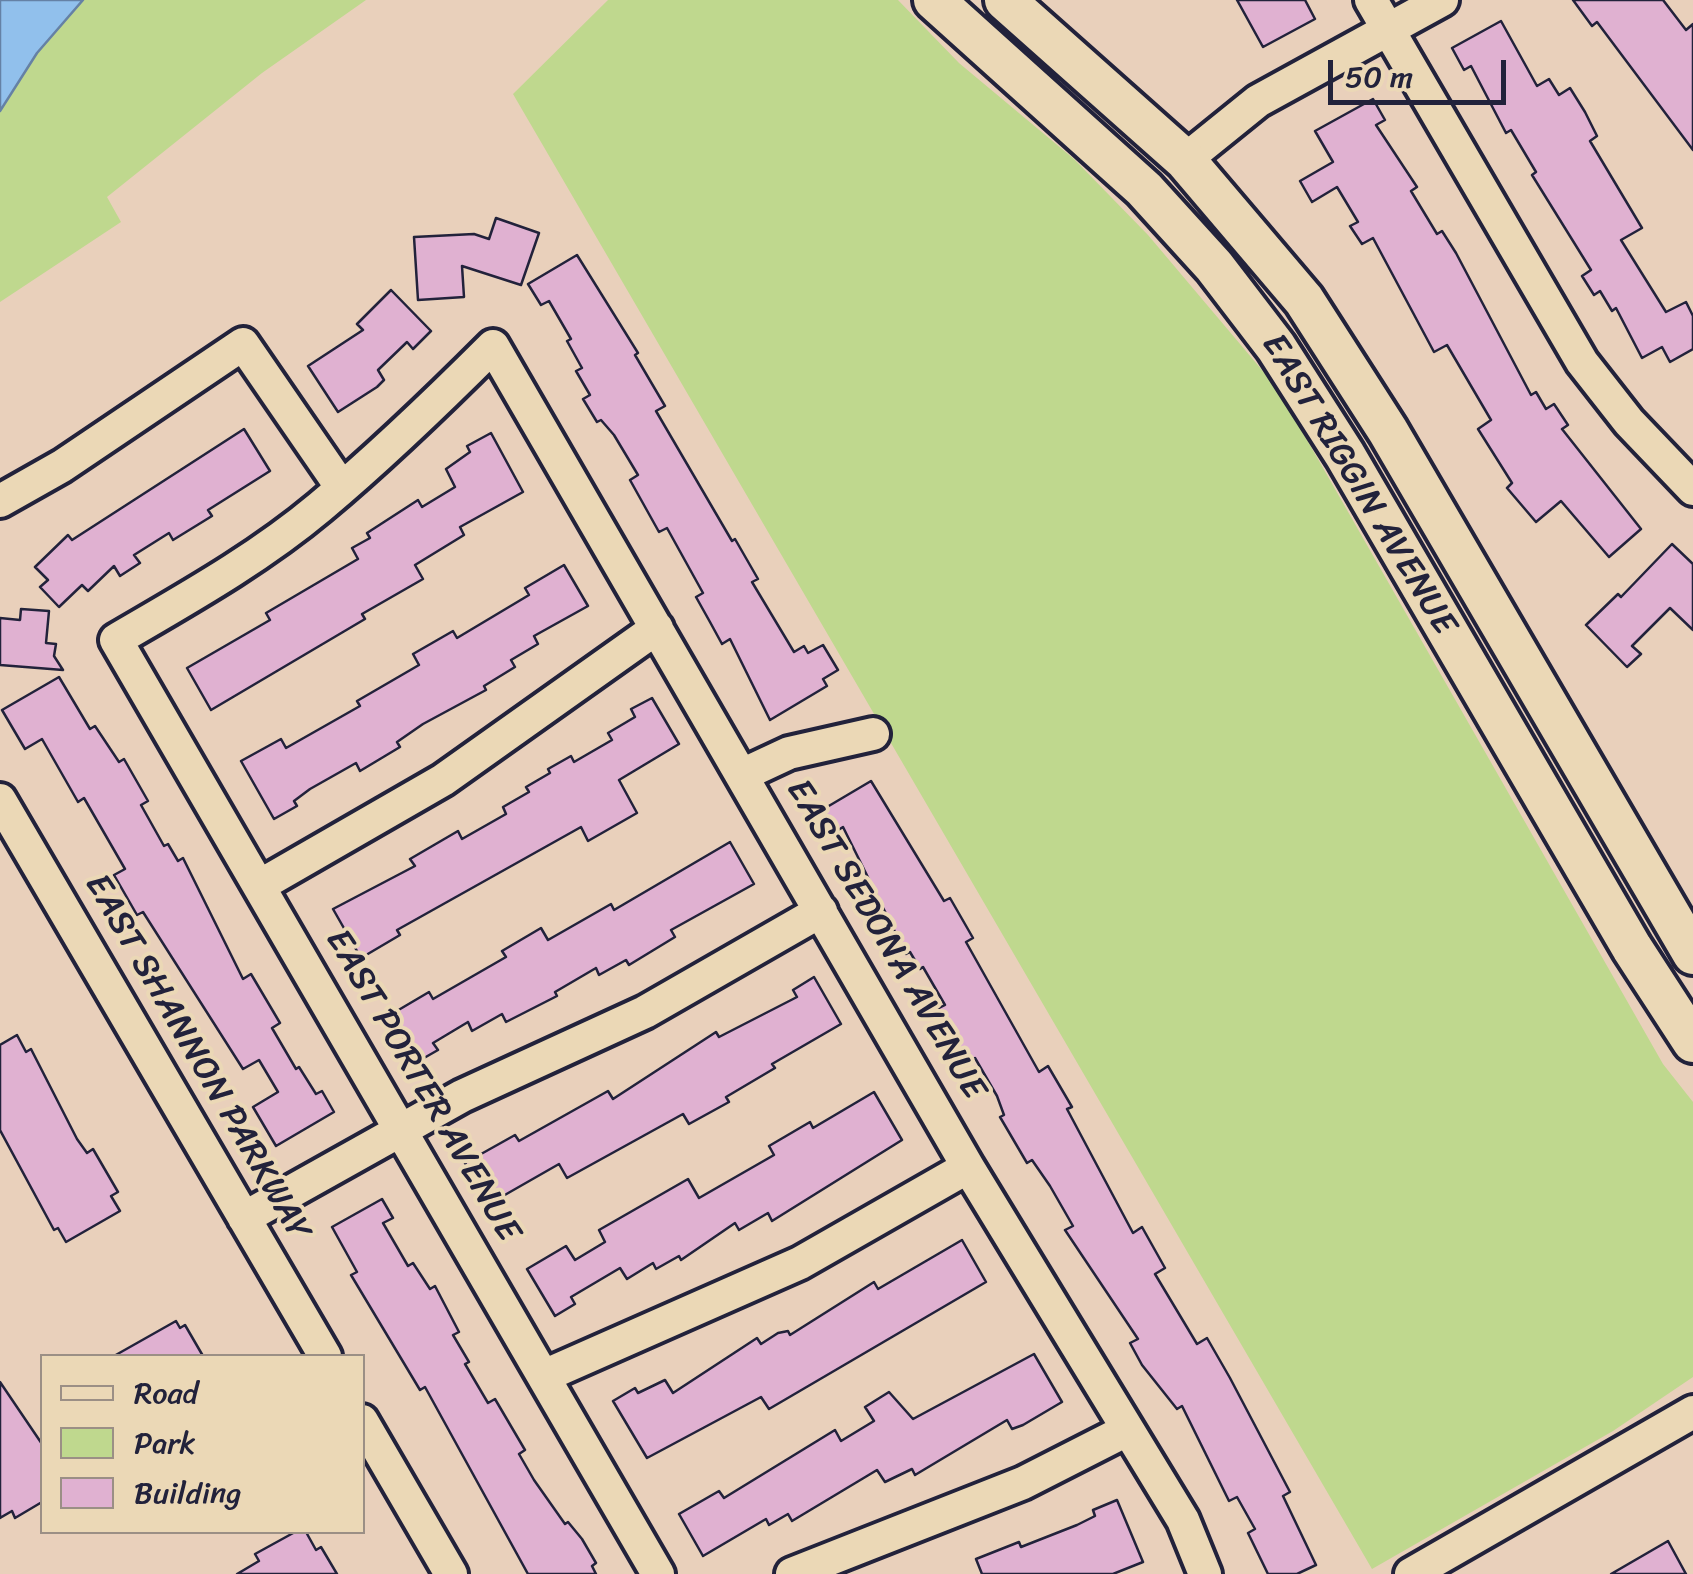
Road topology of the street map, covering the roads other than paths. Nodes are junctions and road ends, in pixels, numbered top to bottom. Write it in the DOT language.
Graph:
graph roads {
  1 [pos="934,0"];
  2 [pos="1005,0"];
  3 [pos="1371,0"];
  4 [pos="1442,0"];
  5 [pos="1389,31"];
  6 [pos="1185,160"];
  7 [pos="342,488"];
  8 [pos="1693,488"];
  9 [pos="0,501"];
  10 [pos="657,628"];
  11 [pos="873,734"];
  12 [pos="744,774"];
  13 [pos="0,800"];
  14 [pos="259,886"];
  15 [pos="822,910"];
  16 [pos="1632,948"];
  17 [pos="1693,954"];
  18 [pos="1693,1009"];
  19 [pos="1693,1042"];
  20 [pos="400,1128"];
  21 [pos="968,1167"];
  22 [pos="244,1218"];
  23 [pos="324,1354"];
  24 [pos="544,1376"];
  25 [pos="1693,1412"];
  26 [pos="365,1426"];
  27 [pos="1125,1432"];
  28 [pos="451,1574"];
  29 [pos="658,1574"];
  30 [pos="792,1574"];
  31 [pos="1204,1574"];
  32 [pos="1411,1574"];
  1 -- 16 [label="main road, EAST RIGGIN AVENUE"];
  2 -- 6 [label="main road, EAST RIGGIN AVENUE"];
  3 -- 5 [label="street"];
  4 -- 5 [label="street"];
  5 -- 6 [label="street"];
  5 -- 8 [label="street"];
  6 -- 17 [label="main road, EAST RIGGIN AVENUE"];
  7 -- 9 [label="street"];
  7 -- 10 [label="street, EAST SEDONA AVENUE"];
  7 -- 14 [label="street, EAST PORTER AVENUE"];
  10 -- 12 [label="street, EAST SEDONA AVENUE"];
  10 -- 14 [label="street"];
  11 -- 12 [label="street"];
  12 -- 15 [label="street, EAST SEDONA AVENUE"];
  13 -- 22 [label="street, EAST SHANNON PARKWAY"];
  14 -- 20 [label="street, EAST PORTER AVENUE"];
  15 -- 20 [label="street"];
  15 -- 21 [label="street, EAST SEDONA AVENUE"];
  16 -- 18 [label="main road"];
  16 -- 19 [label="main road, EAST RIGGIN AVENUE"];
  20 -- 22 [label="street"];
  20 -- 24 [label="street, EAST PORTER AVENUE"];
  21 -- 24 [label="street"];
  21 -- 27 [label="street, EAST SEDONA AVENUE"];
  22 -- 23 [label="street, EAST SHANNON PARKWAY"];
  24 -- 29 [label="street, EAST PORTER AVENUE"];
  25 -- 32 [label="street"];
  26 -- 28 [label="street"];
  27 -- 30 [label="street"];
  27 -- 31 [label="street, EAST SEDONA AVENUE"];
}
